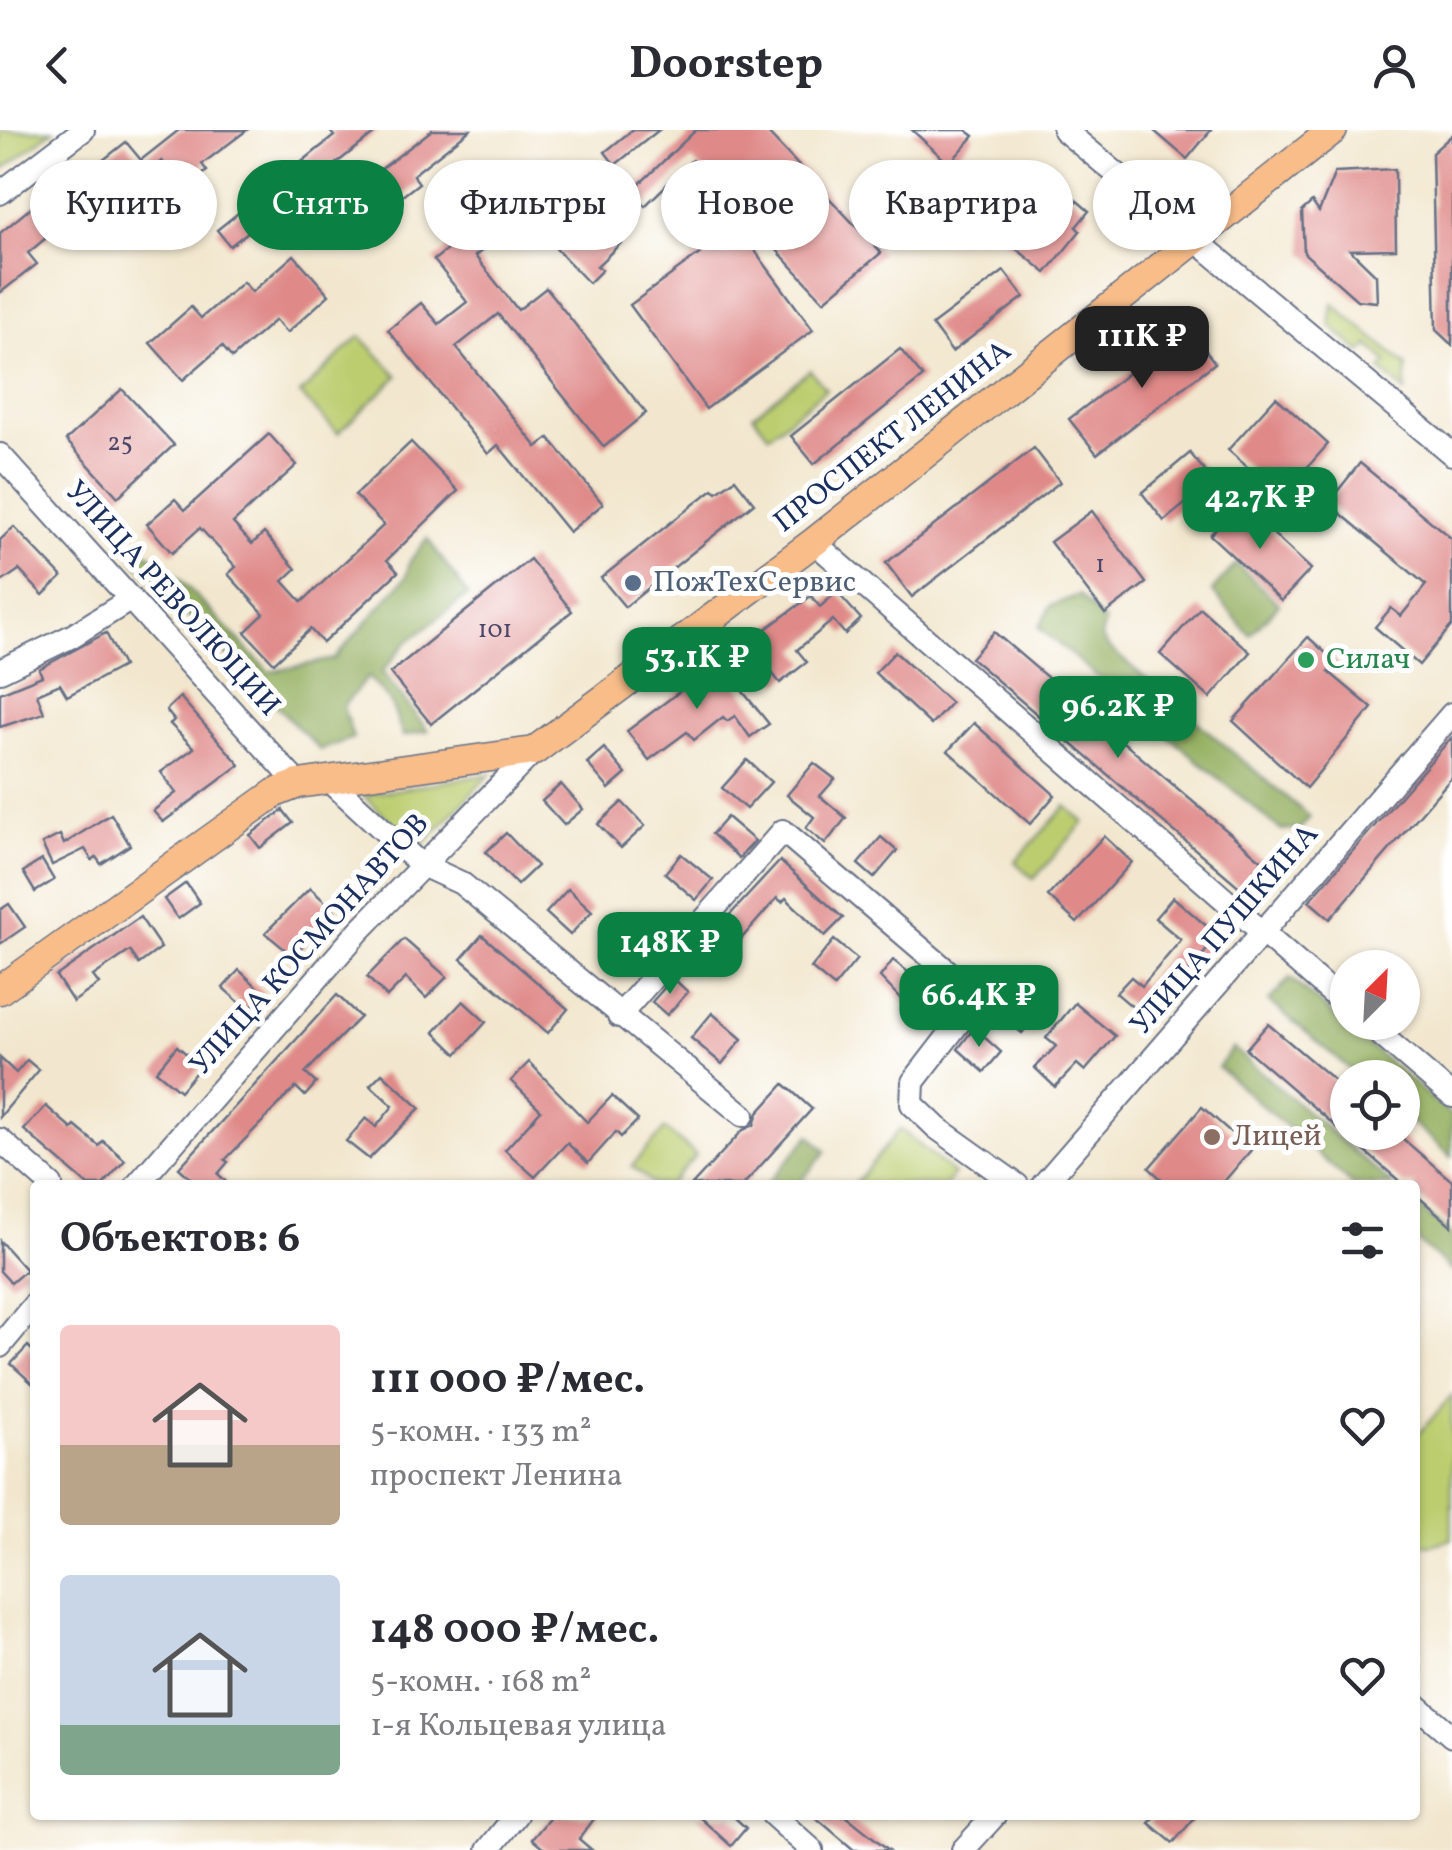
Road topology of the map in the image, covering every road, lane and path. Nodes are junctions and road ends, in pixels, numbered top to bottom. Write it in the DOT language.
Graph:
graph roads {
  1 [pos="84,130"];
  2 [pos="1064,130"];
  3 [pos="1333,130"];
  4 [pos="1100,160"];
  5 [pos="0,193"];
  6 [pos="1231,209"];
  7 [pos="1179,250"];
  8 [pos="1208,250"];
  9 [pos="1452,454"];
  10 [pos="0,455"];
  11 [pos="814,542"];
  12 [pos="131,599"];
  13 [pos="0,671"];
  14 [pos="1452,714"];
  15 [pos="534,751"];
  16 [pos="329,780"];
  17 [pos="298,784"];
  18 [pos="420,864"];
  19 [pos="1262,934"];
  20 [pos="0,990"];
  21 [pos="1330,992"];
  22 [pos="620,1016"];
  23 [pos="1387,1040"];
  24 [pos="1452,1096"];
  25 [pos="744,1116"];
  26 [pos="0,1140"];
  27 [pos="45,1180"];
  28 [pos="141,1180"];
  29 [pos="1011,1180"];
  30 [pos="1047,1180"];
  31 [pos="30,1310"];
  32 [pos="0,1346"];
  33 [pos="1420,1708"];
  34 [pos="1452,1736"];
  35 [pos="512,1820"];
  36 [pos="779,1820"];
  37 [pos="991,1820"];
  38 [pos="488,1850"];
  39 [pos="812,1850"];
  40 [pos="963,1850"];
  1 -- 5 [label="street"];
  2 -- 4 [label="street"];
  3 -- 6 [label="main road, ПРОСПЕКТ ЛЕНИНА"];
  7 -- 11 [label="main road, ПРОСПЕКТ ЛЕНИНА"];
  8 -- 9 [label="street"];
  10 -- 12 [label="street, УЛИЦА РЕВОЛЮЦИИ"];
  11 -- 15 [label="main road, ПРОСПЕКТ ЛЕНИНА"];
  11 -- 19 [label="street"];
  12 -- 13 [label="street"];
  12 -- 17 [label="street, УЛИЦА РЕВОЛЮЦИИ"];
  14 -- 19 [label="street, УЛИЦА ПУШКИНА"];
  15 -- 16 [label="main road"];
  15 -- 18 [label="street, УЛИЦА КОСМОНАВТОВ"];
  16 -- 17 [label="main road"];
  16 -- 18 [label="street"];
  17 -- 20 [label="main road"];
  18 -- 22 [label="street"];
  18 -- 28 [label="street, УЛИЦА КОСМОНАВТОВ"];
  19 -- 21 [label="street"];
  19 -- 30 [label="street, УЛИЦА ПУШКИНА"];
  22 -- 25 [label="street"];
  22 -- 29 [label="street"];
  23 -- 24 [label="street"];
  26 -- 27 [label="street"];
  31 -- 32 [label="street"];
  33 -- 34 [label="street"];
  35 -- 38 [label="street"];
  36 -- 39 [label="street"];
  37 -- 40 [label="street"];
}
